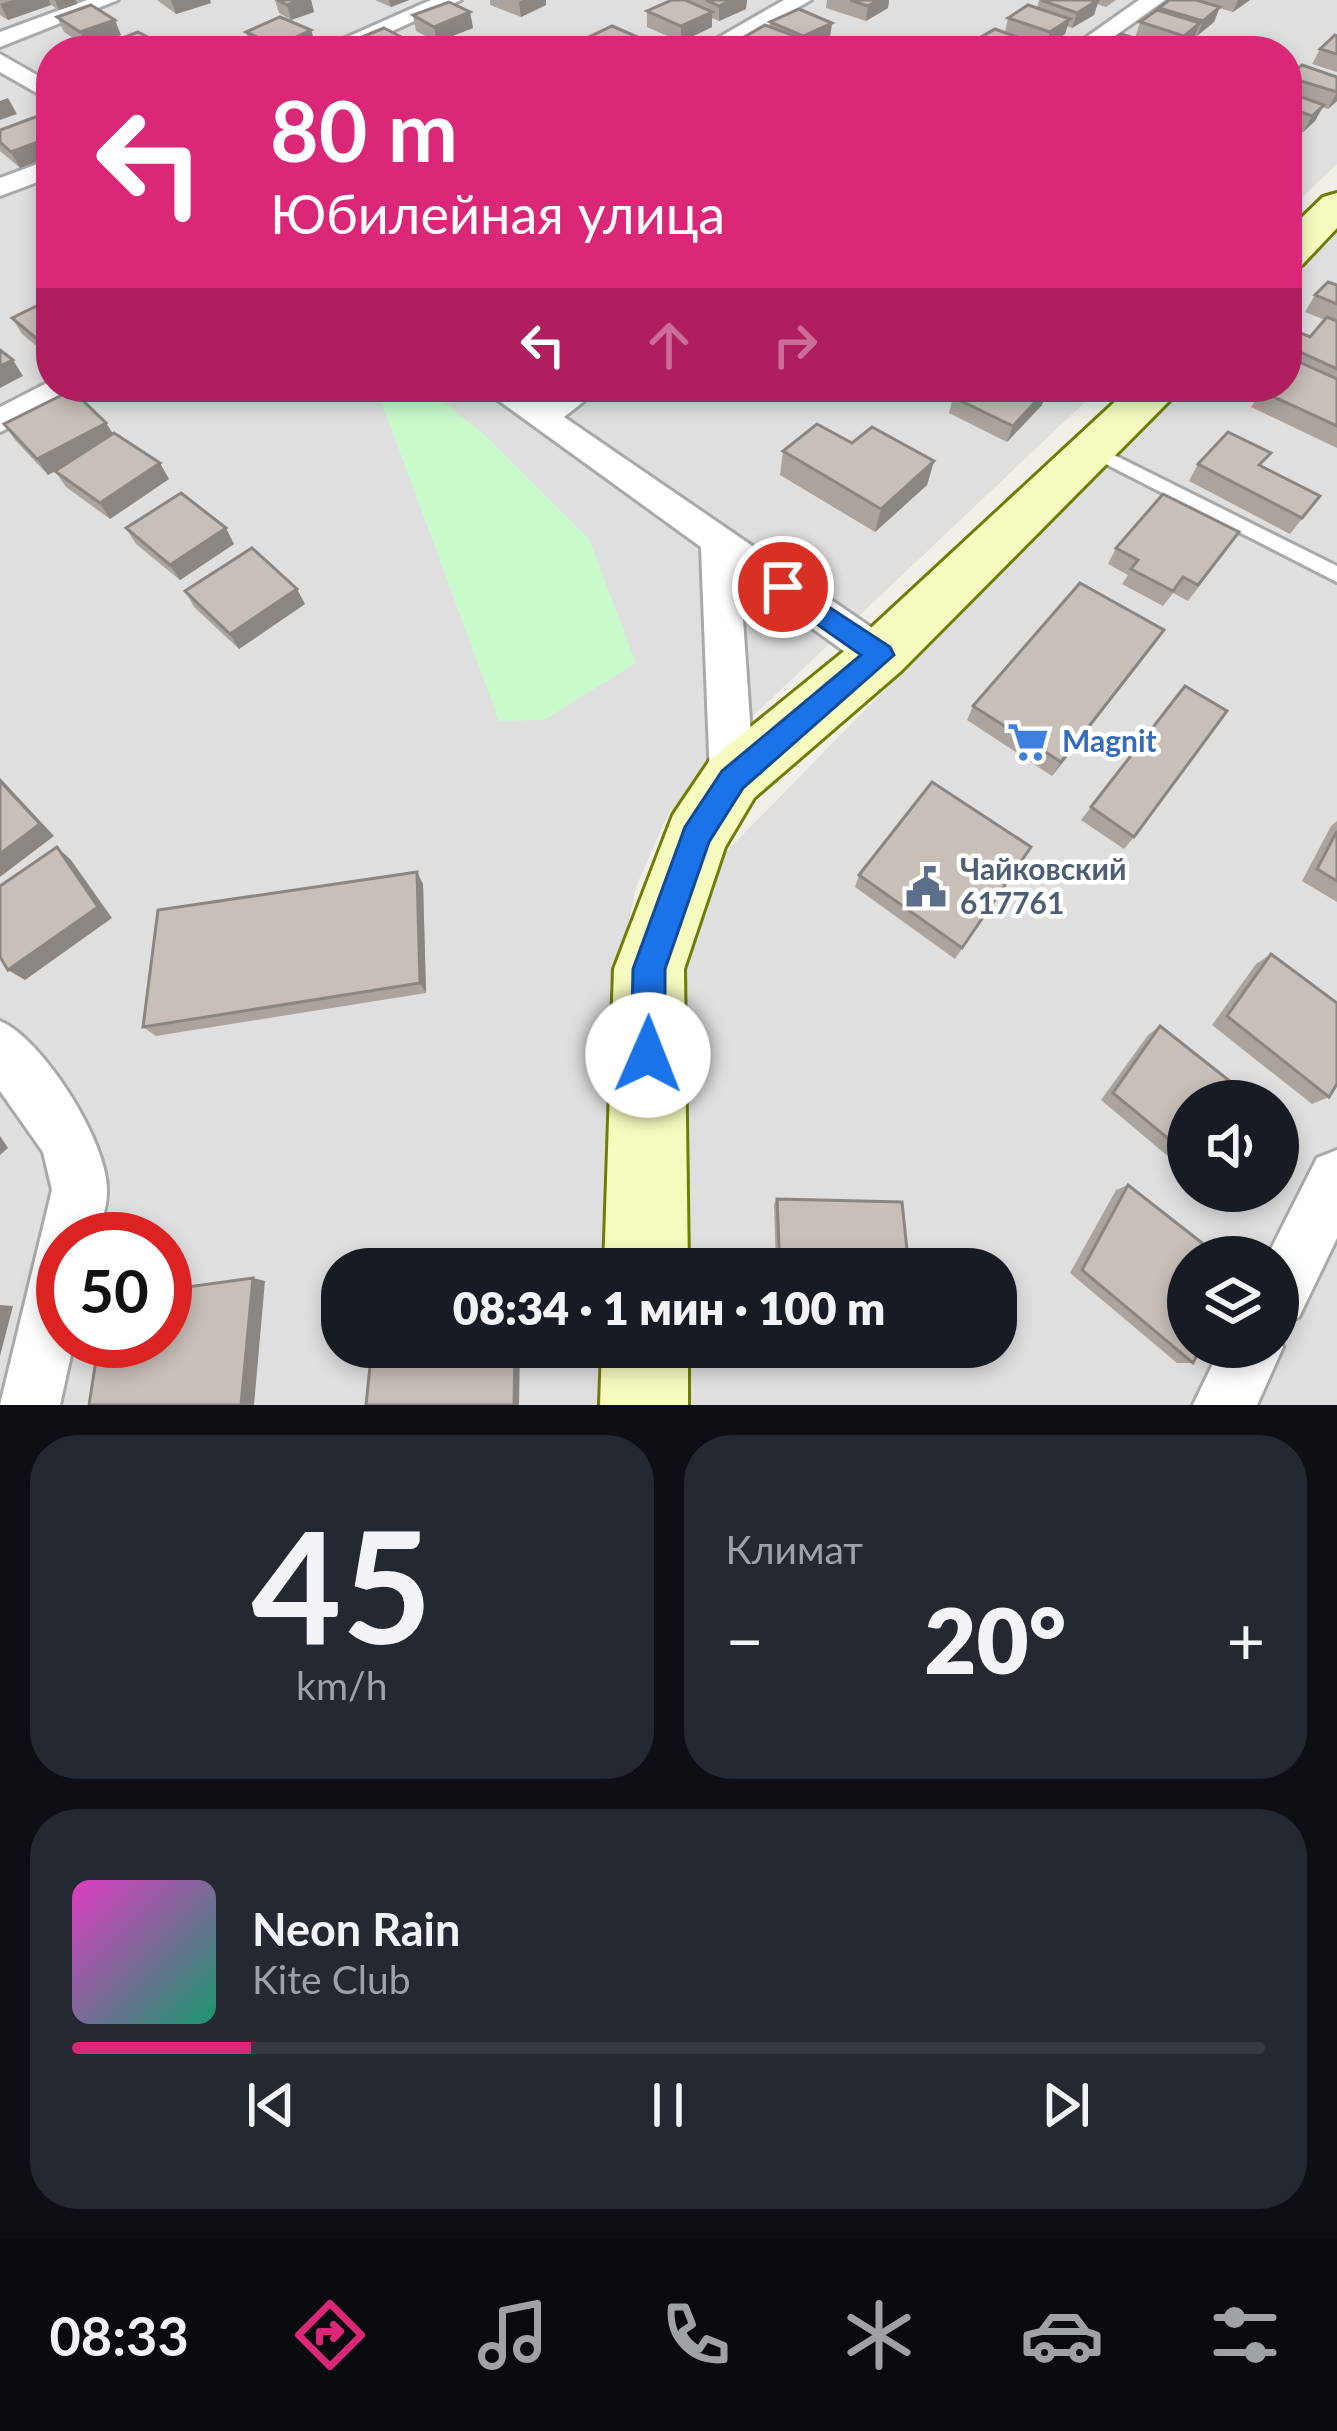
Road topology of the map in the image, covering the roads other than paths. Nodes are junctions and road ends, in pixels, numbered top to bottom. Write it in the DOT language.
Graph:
graph roads {
  1 [pos="107,0"];
  2 [pos="450,0"];
  3 [pos="800,0"];
  4 [pos="1154,0"];
  5 [pos="364,36"];
  6 [pos="734,36"];
  7 [pos="1101,36"];
  8 [pos="0,40"];
  9 [pos="0,61"];
  10 [pos="36,84"];
  11 [pos="36,173"];
  12 [pos="0,188"];
  13 [pos="1337,205"];
  14 [pos="1302,241"];
  15 [pos="37,402"];
  16 [pos="518,402"];
  17 [pos="562,402"];
  18 [pos="1144,402"];
  19 [pos="540,417"];
  20 [pos="0,421"];
  21 [pos="1096,452"];
  22 [pos="718,541"];
  23 [pos="1337,575"];
  24 [pos="880,655"];
  25 [pos="733,779"];
  26 [pos="0,1047"];
  27 [pos="1337,1178"];
  28 [pos="75,1212"];
  29 [pos="646,1248"];
  30 [pos="1299,1254"];
  31 [pos="38,1368"];
  32 [pos="645,1368"];
  33 [pos="1242,1368"];
  34 [pos="29,1405"];
  35 [pos="644,1405"];
  36 [pos="1224,1405"];
  1 -- 8 [label="street"];
  2 -- 5 [label="street"];
  3 -- 6 [label="street"];
  4 -- 7 [label="street"];
  9 -- 10 [label="street"];
  11 -- 12 [label="street"];
  13 -- 14 [label="main road"];
  15 -- 20 [label="street"];
  16 -- 19 [label="street"];
  17 -- 19 [label="street"];
  18 -- 21 [label="main road"];
  19 -- 22 [label="street"];
  21 -- 23 [label="lane"];
  21 -- 24 [label="main road"];
  22 -- 24 [label="street"];
  22 -- 25 [label="street"];
  24 -- 25 [label="main road"];
  25 -- 29 [label="main road"];
  26 -- 28 [label="street"];
  27 -- 30 [label="street"];
  31 -- 34 [label="street"];
  32 -- 35 [label="main road"];
  33 -- 36 [label="street"];
}
